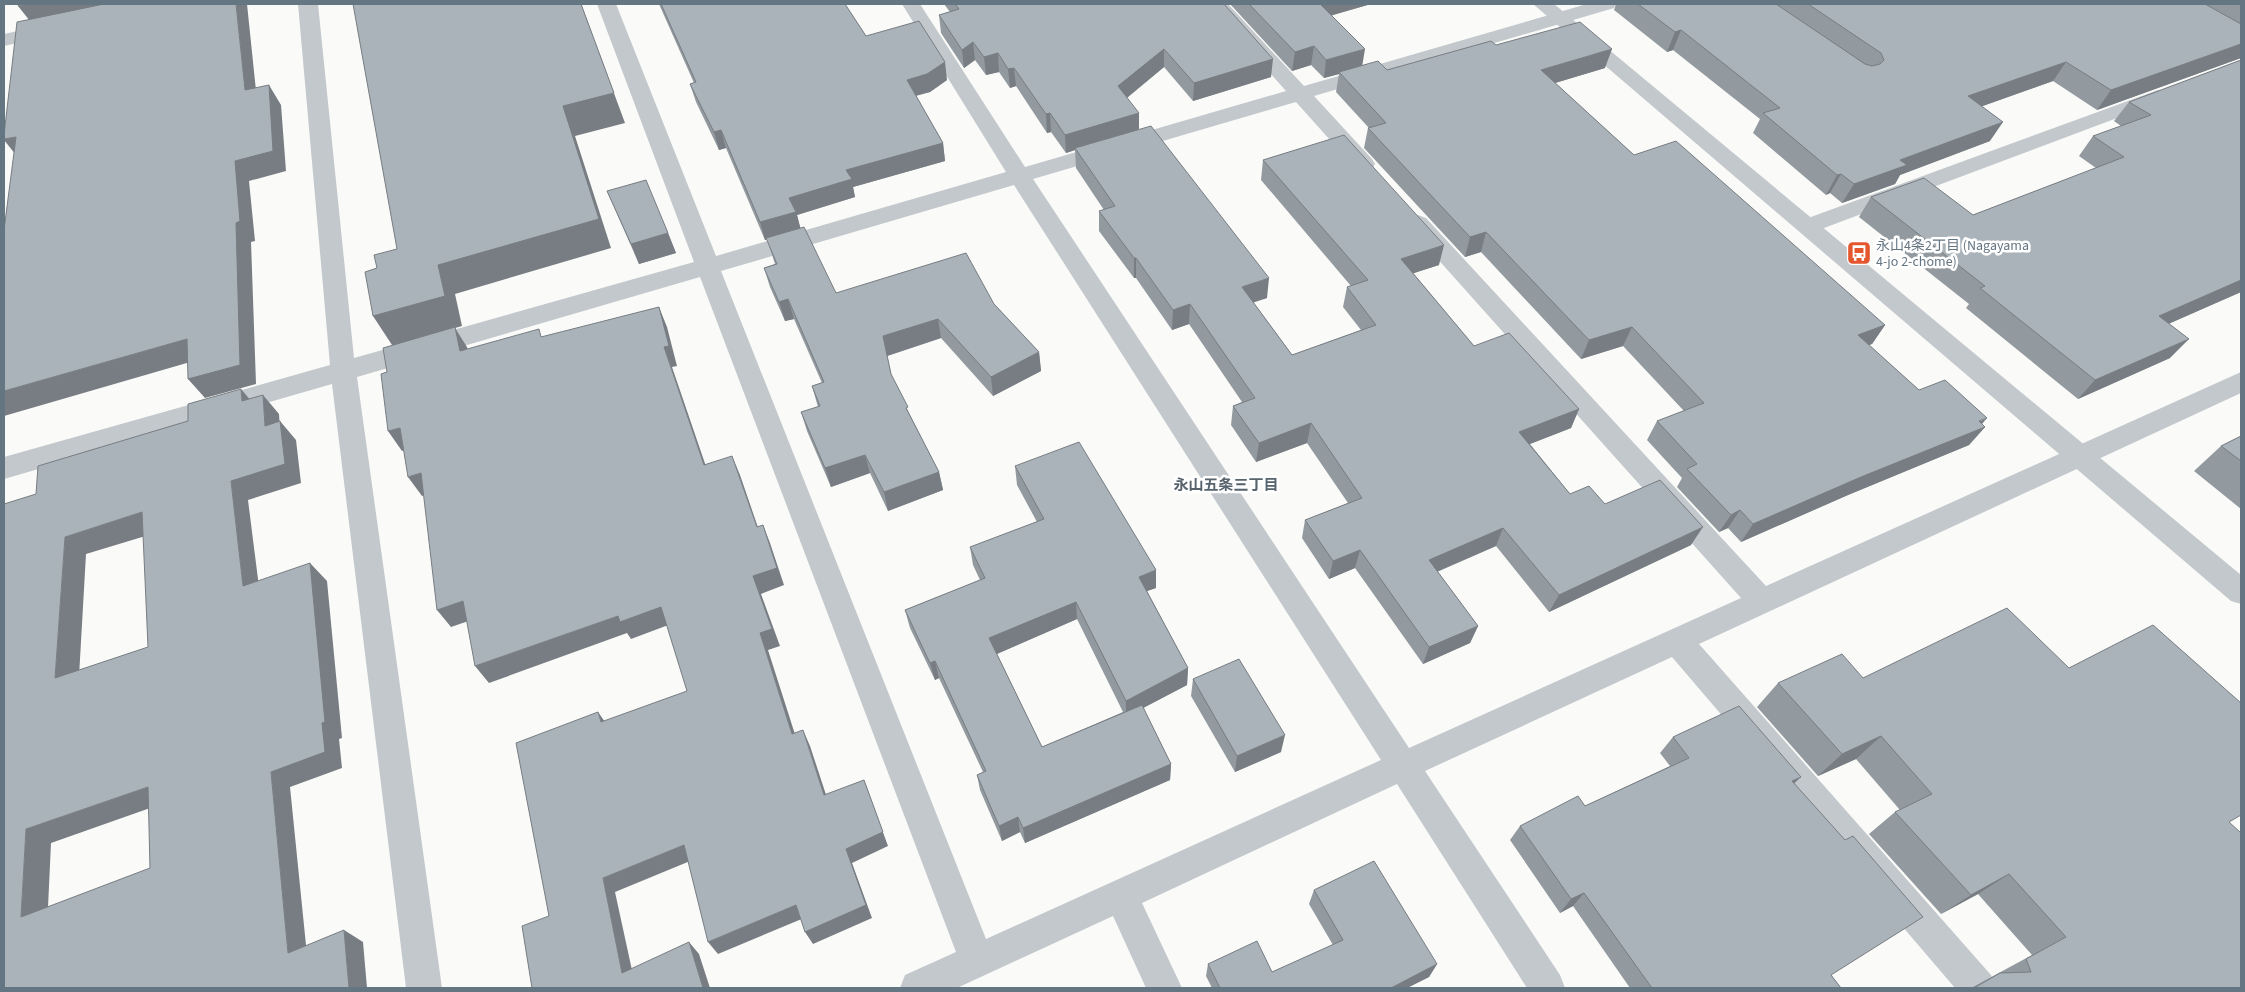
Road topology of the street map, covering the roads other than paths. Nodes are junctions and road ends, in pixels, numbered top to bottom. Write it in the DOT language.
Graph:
graph roads {
  1 [pos="308,4"];
  2 [pos="606,4"];
  3 [pos="911,4"];
  4 [pos="1218,4"];
  5 [pos="1607,4"];
  6 [pos="1551,10"];
  7 [pos="70,26"];
  8 [pos="4,40"];
  9 [pos="2177,89"];
  10 [pos="1300,94"];
  11 [pos="1020,176"];
  12 [pos="1381,182"];
  13 [pos="1401,204"];
  14 [pos="1808,226"];
  15 [pos="707,267"];
  16 [pos="343,370"];
  17 [pos="2241,382"];
  18 [pos="2080,456"];
  19 [pos="4,468"];
  20 [pos="2241,592"];
  21 [pos="1762,601"];
  22 [pos="1677,641"];
  23 [pos="1404,765"];
  24 [pos="1121,896"];
  25 [pos="977,961"];
  26 [pos="424,988"];
  27 [pos="918,988"];
  28 [pos="1164,988"];
  29 [pos="1547,988"];
  30 [pos="1978,988"];
  1 -- 16 [label="street"];
  2 -- 15 [label="street"];
  3 -- 11 [label="street"];
  4 -- 10 [label="street"];
  5 -- 6 [label="street"];
  6 -- 10 [label="street"];
  6 -- 14 [label="street"];
  7 -- 8 [label="street"];
  9 -- 14 [label="street"];
  10 -- 11 [label="street"];
  10 -- 12 [label="street"];
  11 -- 15 [label="street"];
  11 -- 23 [label="street"];
  13 -- 21 [label="street"];
  14 -- 18 [label="street"];
  15 -- 16 [label="street"];
  15 -- 25 [label="street"];
  16 -- 19 [label="street"];
  16 -- 26 [label="street"];
  17 -- 18 [label="street"];
  18 -- 20 [label="street"];
  18 -- 21 [label="street"];
  21 -- 22 [label="street"];
  22 -- 23 [label="street"];
  22 -- 30 [label="street"];
  23 -- 24 [label="street"];
  23 -- 29 [label="street"];
  24 -- 25 [label="street"];
  24 -- 28 [label="street"];
  25 -- 27 [label="street"];
}
